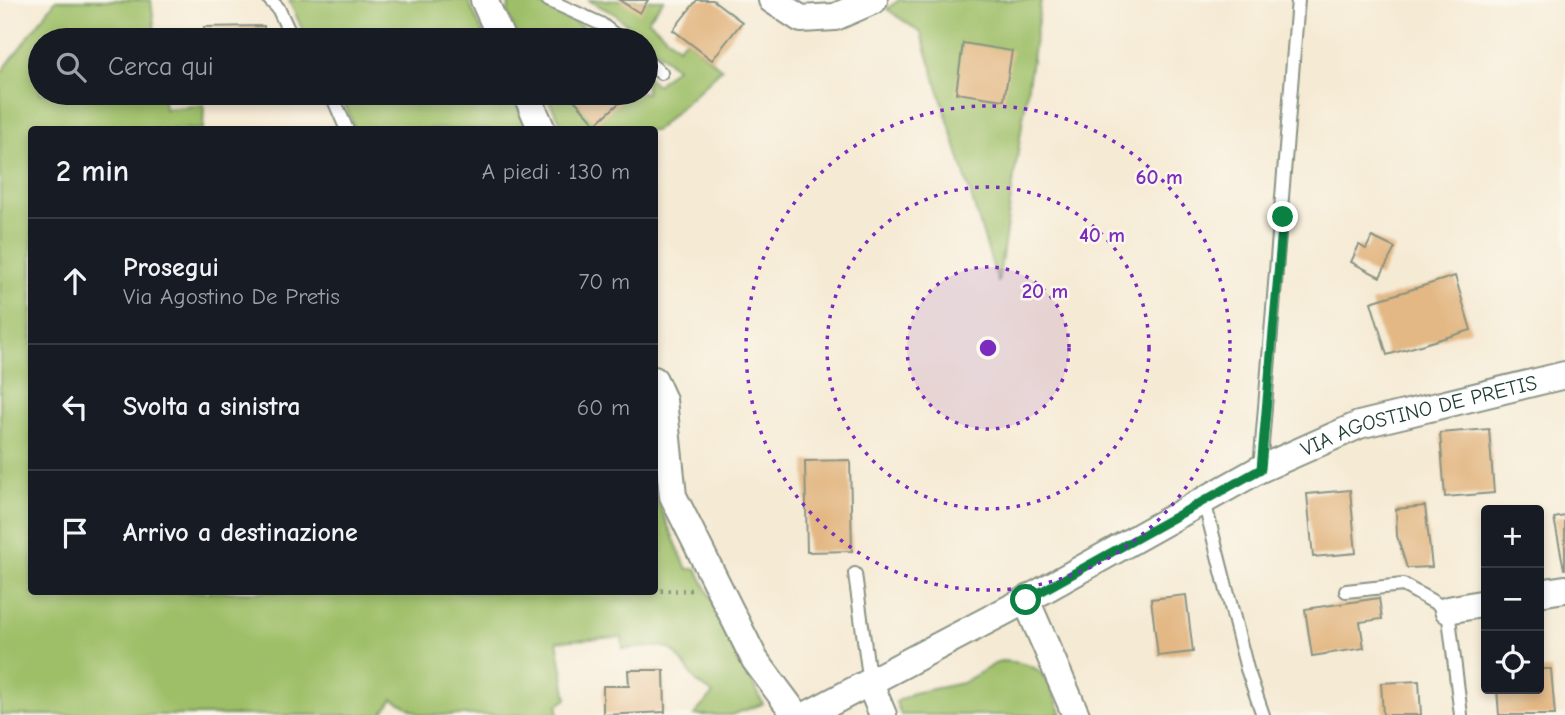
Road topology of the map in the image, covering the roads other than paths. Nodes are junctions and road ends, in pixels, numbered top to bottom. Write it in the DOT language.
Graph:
graph roads {
  1 [pos="270,0"];
  2 [pos="484,0"];
  3 [pos="548,0"];
  4 [pos="772,0"];
  5 [pos="874,0"];
  6 [pos="1298,0"];
  7 [pos="287,28"];
  8 [pos="497,28"];
  9 [pos="606,28"];
  10 [pos="658,71"];
  11 [pos="661,74"];
  12 [pos="336,105"];
  13 [pos="531,105"];
  14 [pos="345,126"];
  15 [pos="540,126"];
  16 [pos="1565,375"];
  17 [pos="658,389"];
  18 [pos="658,463"];
  19 [pos="1261,469"];
  20 [pos="673,496"];
  21 [pos="1204,501"];
  22 [pos="855,574"];
  23 [pos="1565,589"];
  24 [pos="1346,591"];
  25 [pos="1544,592"];
  26 [pos="1026,600"];
  27 [pos="1481,604"];
  28 [pos="1448,610"];
  29 [pos="870,684"];
  30 [pos="796,715"];
  31 [pos="807,715"];
  32 [pos="883,715"];
  33 [pos="1076,715"];
  34 [pos="1263,715"];
  35 [pos="1461,715"];
  1 -- 7 [label="lane"];
  2 -- 8 [label="street"];
  3 -- 9 [label="lane"];
  4 -- 5 [label="street"];
  6 -- 19 [label="lane"];
  10 -- 11 [label="lane"];
  12 -- 14 [label="lane"];
  13 -- 15 [label="street"];
  16 -- 19 [label="street, VIA AGOSTINO DE PRETIS"];
  17 -- 20 [label="street"];
  18 -- 20 [label="street"];
  19 -- 21 [label="street, VIA AGOSTINO DE PRETIS"];
  20 -- 30 [label="street"];
  21 -- 26 [label="street, VIA AGOSTINO DE PRETIS"];
  21 -- 34 [label="lane"];
  22 -- 29 [label="lane"];
  23 -- 25 [label="street"];
  24 -- 28 [label="lane"];
  26 -- 29 [label="street, VIA AGOSTINO DE PRETIS"];
  26 -- 33 [label="street"];
  27 -- 28 [label="street"];
  28 -- 35 [label="lane"];
  29 -- 31 [label="street, VIA AGOSTINO DE PRETIS"];
  29 -- 32 [label="street"];
}
